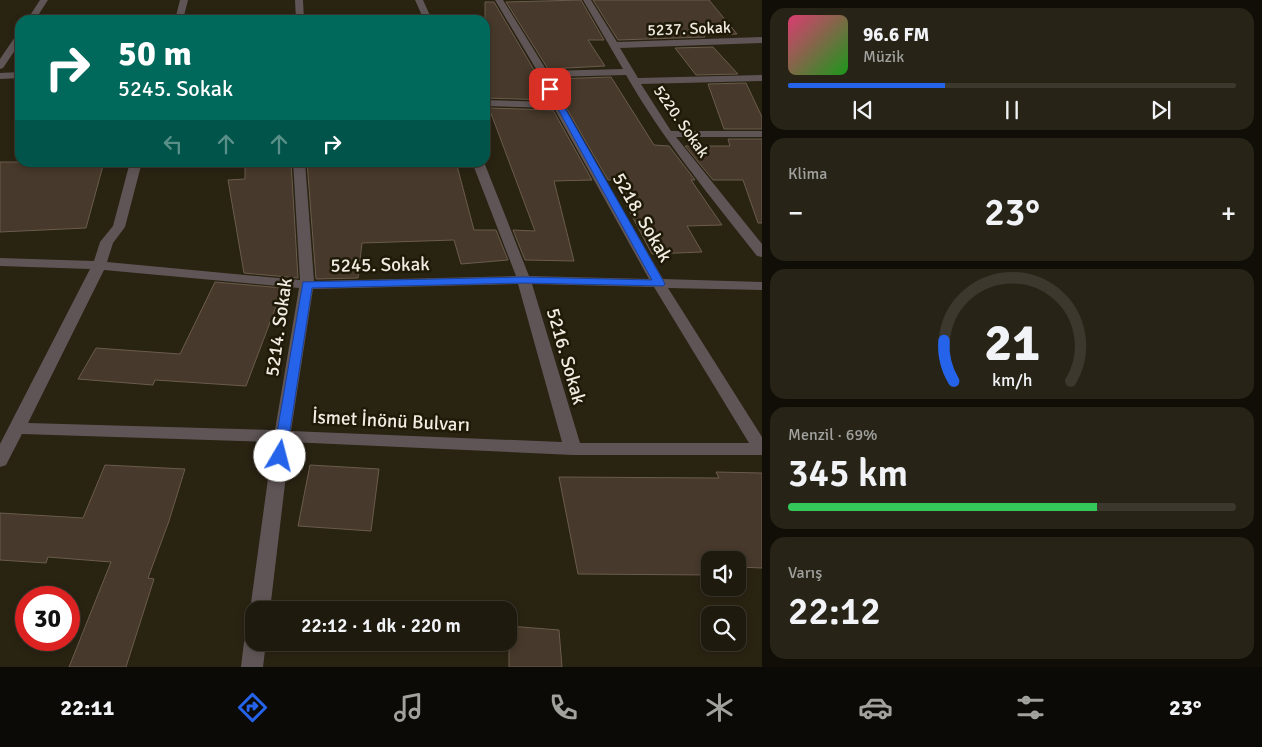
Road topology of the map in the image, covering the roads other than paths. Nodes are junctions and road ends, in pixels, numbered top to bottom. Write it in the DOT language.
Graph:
graph roads {
  1 [pos="44,0"];
  2 [pos="184,0"];
  3 [pos="299,0"];
  4 [pos="419,0"];
  5 [pos="499,0"];
  6 [pos="587,0"];
  7 [pos="34,15"];
  8 [pos="180,15"];
  9 [pos="300,15"];
  10 [pos="426,15"];
  11 [pos="762,40"];
  12 [pos="15,44"];
  13 [pos="616,46"];
  14 [pos="0,66"];
  15 [pos="544,74"];
  16 [pos="15,75"];
  17 [pos="0,76"];
  18 [pos="632,77"];
  19 [pos="762,78"];
  20 [pos="490,103"];
  21 [pos="557,104"];
  22 [pos="668,134"];
  23 [pos="762,134"];
  24 [pos="135,167"];
  25 [pos="299,167"];
  26 [pos="480,167"];
  27 [pos="762,253"];
  28 [pos="0,262"];
  29 [pos="99,265"];
  30 [pos="524,280"];
  31 [pos="659,284"];
  32 [pos="307,285"];
  33 [pos="762,286"];
  34 [pos="18,428"];
  35 [pos="282,436"];
  36 [pos="573,449"];
  37 [pos="761,449"];
  38 [pos="0,461"];
  39 [pos="261,601"];
  40 [pos="254,651"];
  41 [pos="252,667"];
  1 -- 7 [label="street"];
  2 -- 8 [label="street"];
  3 -- 9 [label="street"];
  4 -- 10 [label="street"];
  5 -- 15 [label="street, 5218. Sokak"];
  6 -- 13 [label="street, 5220. Sokak"];
  11 -- 13 [label="street, 5237. Sokak"];
  12 -- 14 [label="street"];
  13 -- 18 [label="street, 5220. Sokak"];
  15 -- 18 [label="street"];
  15 -- 21 [label="street, 5218. Sokak"];
  16 -- 17 [label="street"];
  18 -- 19 [label="street"];
  18 -- 22 [label="street, 5220. Sokak"];
  20 -- 21 [label="street"];
  21 -- 31 [label="street, 5218. Sokak"];
  22 -- 23 [label="street"];
  22 -- 27 [label="street, 5220. Sokak"];
  24 -- 29 [label="street"];
  25 -- 32 [label="street, 5214. Sokak"];
  26 -- 30 [label="street, 5216. Sokak"];
  28 -- 29 [label="street, 5245. Sokak"];
  29 -- 32 [label="street, 5245. Sokak"];
  29 -- 34 [label="street"];
  30 -- 31 [label="street, 5245. Sokak"];
  30 -- 32 [label="street, 5245. Sokak"];
  30 -- 36 [label="street, 5216. Sokak"];
  31 -- 33 [label="street, 5245. Sokak"];
  31 -- 37 [label="street, 5218. Sokak"];
  32 -- 35 [label="street, 5214. Sokak"];
  34 -- 35 [label="street, İsmet İnönü Bulvarı"];
  34 -- 38 [label="street"];
  35 -- 36 [label="street, İsmet İnönü Bulvarı"];
  35 -- 39 [label="street, 5214. Sokak"];
  36 -- 37 [label="street, İsmet İnönü Bulvarı"];
  40 -- 41 [label="street"];
}
